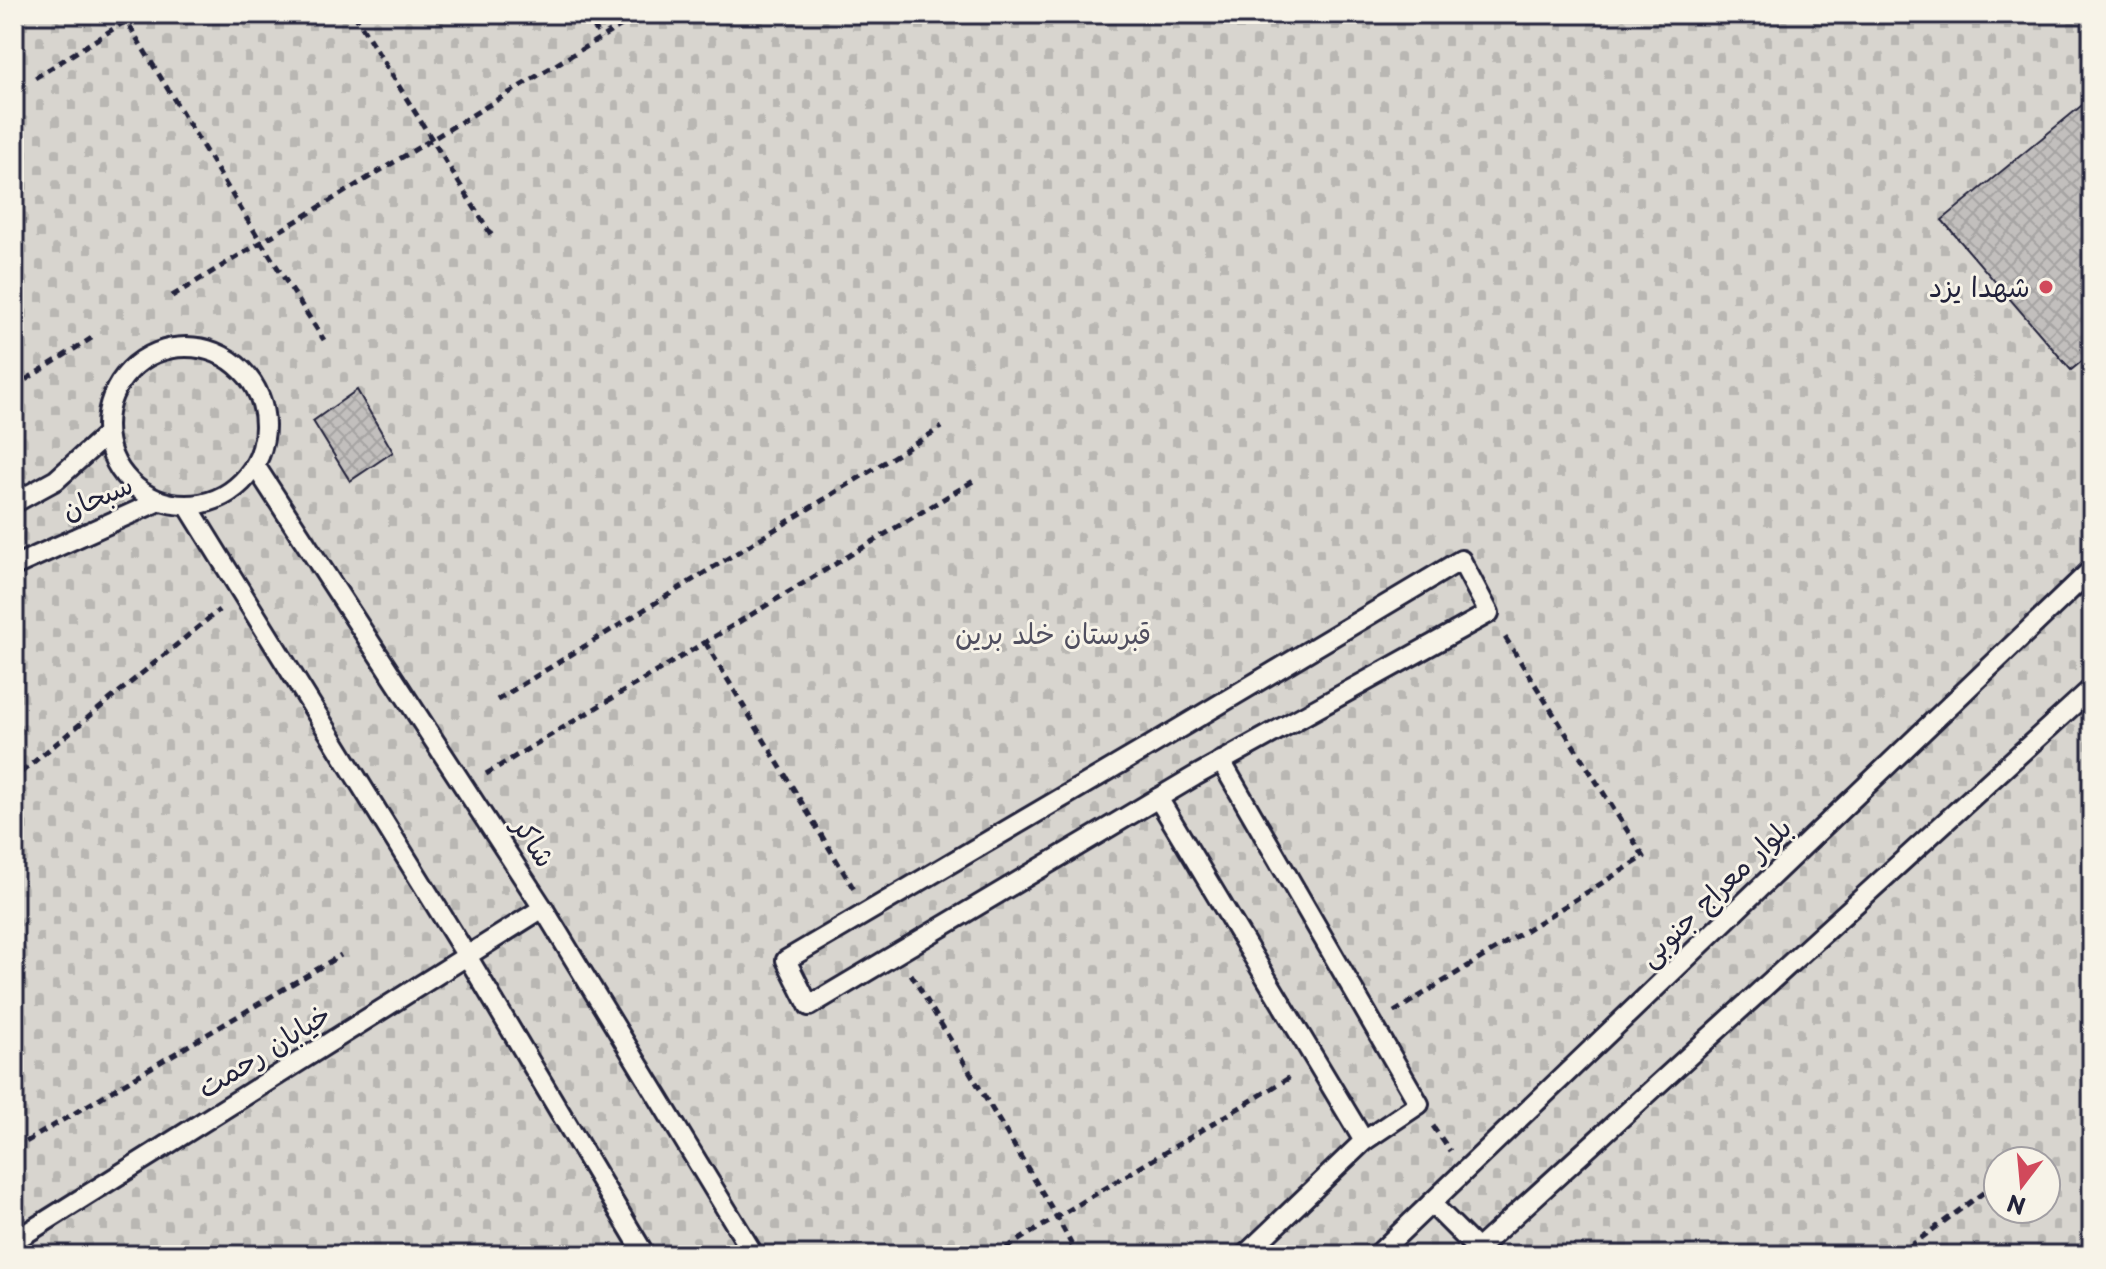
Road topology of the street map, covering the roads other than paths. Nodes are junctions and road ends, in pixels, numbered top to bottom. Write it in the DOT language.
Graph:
graph roads {
  1 [pos="107,434"];
  2 [pos="256,467"];
  3 [pos="159,501"];
  4 [pos="14,503"];
  5 [pos="188,506"];
  6 [pos="14,566"];
  7 [pos="2092,569"];
  8 [pos="2092,688"];
  9 [pos="1221,761"];
  10 [pos="1158,798"];
  11 [pos="543,908"];
  12 [pos="467,956"];
  13 [pos="1364,1141"];
  14 [pos="1431,1203"];
  15 [pos="14,1241"];
  16 [pos="1474,1252"];
  17 [pos="645,1255"];
  18 [pos="754,1255"];
  19 [pos="1245,1255"];
  20 [pos="1377,1255"];
  1 -- 2 [label="lane"];
  1 -- 3 [label="lane"];
  1 -- 4 [label="lane, سبحان"];
  2 -- 5 [label="lane"];
  2 -- 11 [label="lane, شاکر"];
  3 -- 5 [label="lane"];
  3 -- 6 [label="lane, سبحان"];
  5 -- 12 [label="lane"];
  7 -- 14 [label="lane, بلوار معراج جنوبی"];
  8 -- 16 [label="lane"];
  9 -- 10 [label="lane"];
  9 -- 10 [label="lane"];
  9 -- 13 [label="lane"];
  10 -- 13 [label="lane"];
  11 -- 12 [label="lane, خیابان رحمت"];
  11 -- 18 [label="lane, شاکر"];
  12 -- 15 [label="lane, خیابان رحمت"];
  12 -- 17 [label="lane"];
  13 -- 19 [label="lane"];
  14 -- 16 [label="lane"];
  14 -- 20 [label="lane, بلوار معراج جنوبی"];
}
